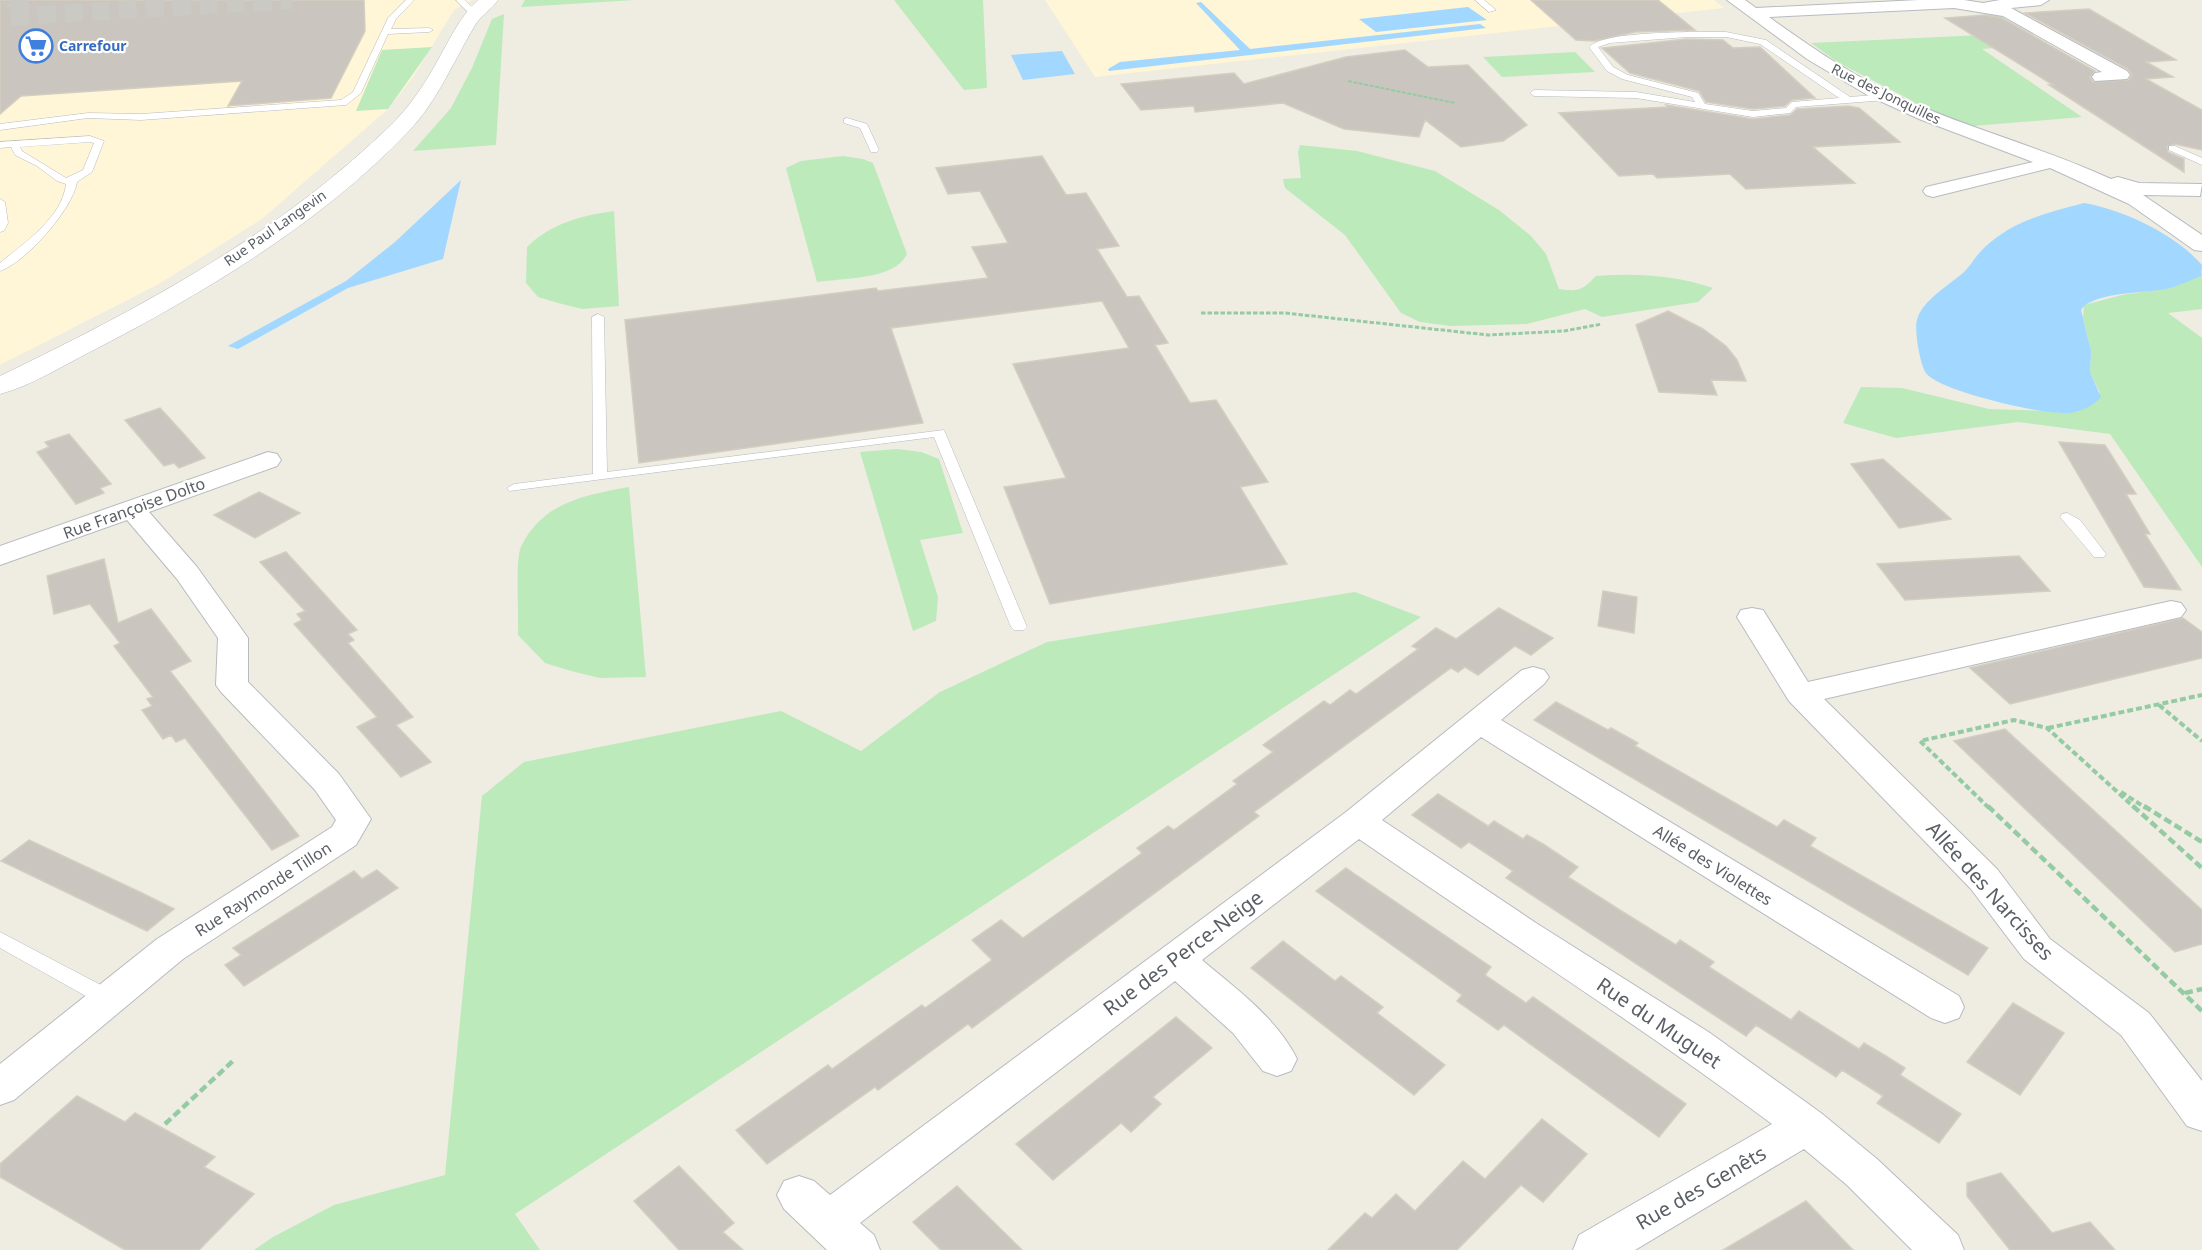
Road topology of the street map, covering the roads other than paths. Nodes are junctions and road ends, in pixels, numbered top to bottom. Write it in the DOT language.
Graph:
graph roads {
  1 [pos="410,0"];
  2 [pos="1479,0"];
  3 [pos="1735,0"];
  4 [pos="2041,0"];
  5 [pos="474,4"];
  6 [pos="1983,7"];
  7 [pos="1492,10"];
  8 [pos="1753,13"];
  9 [pos="429,30"];
  10 [pos="383,36"];
  11 [pos="417,38"];
  12 [pos="2101,77"];
  13 [pos="1534,93"];
  14 [pos="1886,97"];
  15 [pos="1849,101"];
  16 [pos="1701,104"];
  17 [pos="847,121"];
  18 [pos="0,127"];
  19 [pos="14,144"];
  20 [pos="0,145"];
  21 [pos="2172,148"];
  22 [pos="874,150"];
  23 [pos="2051,161"];
  24 [pos="2202,162"];
  25 [pos="72,179"];
  26 [pos="2140,188"];
  27 [pos="2201,190"];
  28 [pos="1933,191"];
  29 [pos="0,202"];
  30 [pos="2166,219"];
  31 [pos="0,229"];
  32 [pos="2202,245"];
  33 [pos="0,268"];
  34 [pos="598,317"];
  35 [pos="0,386"];
  36 [pos="268,460"];
  37 [pos="600,477"];
  38 [pos="514,488"];
  39 [pos="132,507"];
  40 [pos="2067,517"];
  41 [pos="2099,554"];
  42 [pos="0,556"];
  43 [pos="2171,610"];
  44 [pos="1752,617"];
  45 [pos="1019,627"];
  46 [pos="1533,677"];
  47 [pos="1800,694"];
  48 [pos="1480,722"];
  49 [pos="1358,821"];
  50 [pos="0,939"];
  51 [pos="1176,959"];
  52 [pos="106,998"];
  53 [pos="1946,1007"];
  54 [pos="1277,1059"];
  55 [pos="0,1088"];
  56 [pos="2202,1113"];
  57 [pos="1806,1126"];
  58 [pos="828,1222"];
  59 [pos="1595,1250"];
  60 [pos="1942,1250"];
  1 -- 10 [label="lane"];
  2 -- 7 [label="lane"];
  3 -- 8 [label="street, Rue des Jonquilles"];
  4 -- 6 [label="street"];
  5 -- 35 [label="main road, Rue Paul Langevin"];
  6 -- 8 [label="street"];
  6 -- 12 [label="street"];
  8 -- 14 [label="street, Rue des Jonquilles"];
  9 -- 10 [label="lane"];
  10 -- 11 [label="lane"];
  10 -- 18 [label="lane"];
  13 -- 16 [label="lane"];
  14 -- 15 [label="lane"];
  14 -- 23 [label="street, Rue des Jonquilles"];
  15 -- 16 [label="lane"];
  15 -- 16 [label="lane"];
  17 -- 22 [label="lane"];
  19 -- 20 [label="lane"];
  19 -- 25 [label="lane"];
  19 -- 25 [label="lane"];
  21 -- 24 [label="lane"];
  23 -- 26 [label="street, Rue des Jonquilles"];
  23 -- 26 [label="street, Rue des Jonquilles"];
  23 -- 28 [label="street"];
  25 -- 33 [label="lane"];
  26 -- 27 [label="street"];
  26 -- 27 [label="street"];
  26 -- 30 [label="street"];
  26 -- 30 [label="street, Rue des Jonquilles"];
  29 -- 31 [label="lane"];
  30 -- 32 [label="street, Rue des Jonquilles"];
  34 -- 37 [label="lane"];
  36 -- 39 [label="street, Rue Françoise Dolto"];
  37 -- 38 [label="lane"];
  37 -- 45 [label="lane"];
  39 -- 42 [label="street, Rue Françoise Dolto"];
  39 -- 52 [label="street, Rue Raymonde Tillon"];
  40 -- 41 [label="lane"];
  43 -- 47 [label="street"];
  44 -- 47 [label="street, Allée des Narcisses"];
  46 -- 48 [label="street, Rue des Perce-Neige"];
  47 -- 56 [label="street, Allée des Narcisses"];
  48 -- 49 [label="street, Rue des Perce-Neige"];
  48 -- 53 [label="street, Allée des Violettes"];
  49 -- 51 [label="street, Rue des Perce-Neige"];
  49 -- 57 [label="street, Rue du Muguet"];
  50 -- 52 [label="lane"];
  51 -- 54 [label="street"];
  51 -- 58 [label="street, Rue des Perce-Neige"];
  52 -- 55 [label="street, Rue Raymonde Tillon"];
  57 -- 59 [label="street, Rue des Genêts"];
  57 -- 60 [label="street, Rue du Muguet"];
}
